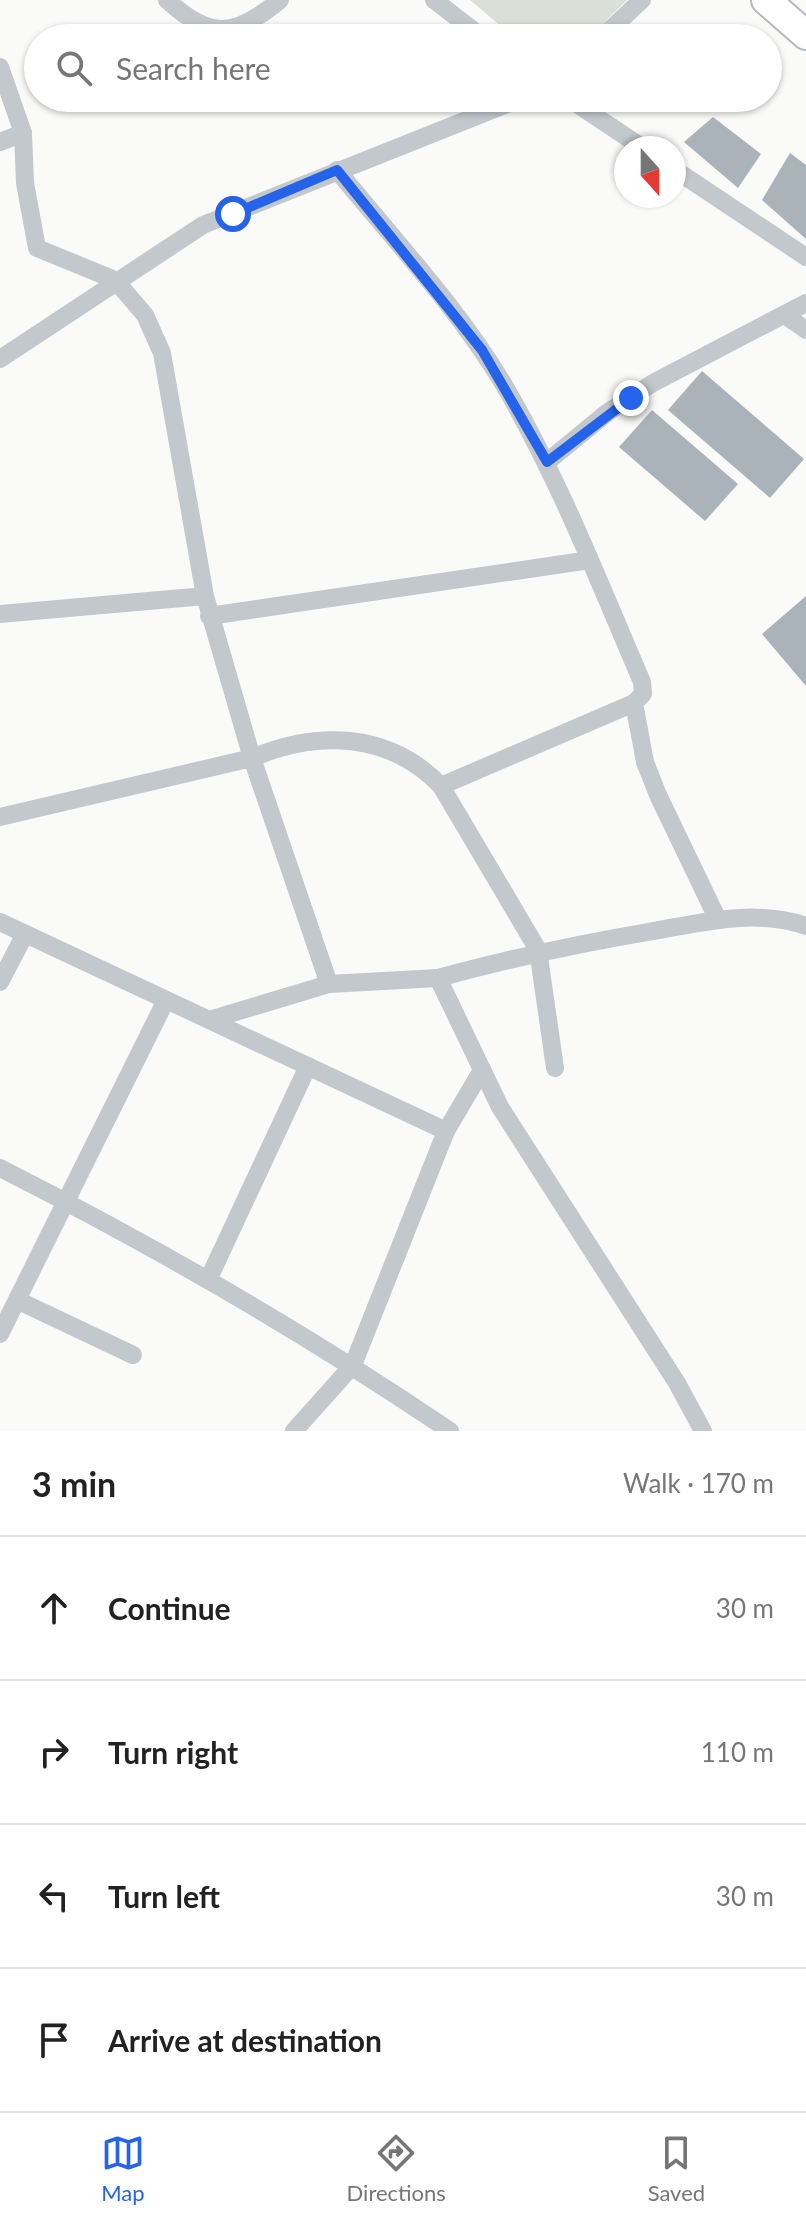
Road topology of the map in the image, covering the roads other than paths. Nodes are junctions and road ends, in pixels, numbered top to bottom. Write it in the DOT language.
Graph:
graph roads {
  1 [pos="167,0"];
  2 [pos="280,0"];
  3 [pos="434,0"];
  4 [pos="642,0"];
  5 [pos="766,0"];
  6 [pos="197,24"];
  7 [pos="238,24"];
  8 [pos="465,24"];
  9 [pos="616,24"];
  10 [pos="806,35"];
  11 [pos="0,67"];
  12 [pos="486,112"];
  13 [pos="589,112"];
  14 [pos="23,133"];
  15 [pos="625,136"];
  16 [pos="0,142"];
  17 [pos="337,170"];
  18 [pos="686,177"];
  19 [pos="806,257"];
  20 [pos="115,280"];
  21 [pos="806,303"];
  22 [pos="786,316"];
  23 [pos="806,330"];
  24 [pos="0,359"];
  25 [pos="547,462"];
  26 [pos="590,560"];
  27 [pos="205,596"];
  28 [pos="1,609"];
  29 [pos="209,616"];
  30 [pos="634,703"];
  31 [pos="252,758"];
  32 [pos="441,786"];
  33 [pos="0,817"];
  34 [pos="718,920"];
  35 [pos="0,922"];
  36 [pos="806,926"];
  37 [pos="25,934"];
  38 [pos="538,950"];
  39 [pos="438,978"];
  40 [pos="0,982"];
  41 [pos="329,984"];
  42 [pos="166,1000"];
  43 [pos="209,1020"];
  44 [pos="308,1066"];
  45 [pos="555,1068"];
  46 [pos="482,1070"];
  47 [pos="446,1131"];
  48 [pos="0,1168"];
  49 [pos="66,1202"];
  50 [pos="209,1278"];
  51 [pos="17,1300"];
  52 [pos="0,1334"];
  53 [pos="133,1355"];
  54 [pos="353,1365"];
  55 [pos="294,1431"];
  56 [pos="450,1431"];
  57 [pos="703,1431"];
  1 -- 6 [label="street"];
  2 -- 7 [label="street"];
  3 -- 8 [label="street"];
  4 -- 9 [label="street"];
  5 -- 10 [label="main road"];
  11 -- 14 [label="street"];
  12 -- 17 [label="street"];
  13 -- 15 [label="street"];
  14 -- 16 [label="street"];
  14 -- 20 [label="street"];
  17 -- 20 [label="street"];
  17 -- 25 [label="street"];
  18 -- 19 [label="street"];
  20 -- 24 [label="street"];
  20 -- 27 [label="street"];
  21 -- 22 [label="street"];
  22 -- 23 [label="street"];
  22 -- 25 [label="street"];
  25 -- 26 [label="street"];
  26 -- 29 [label="street"];
  26 -- 30 [label="street"];
  27 -- 28 [label="street"];
  27 -- 29 [label="street"];
  29 -- 31 [label="street"];
  30 -- 32 [label="street"];
  30 -- 34 [label="street"];
  31 -- 32 [label="street"];
  31 -- 33 [label="street"];
  31 -- 41 [label="street"];
  32 -- 38 [label="street"];
  34 -- 36 [label="street"];
  34 -- 38 [label="street"];
  35 -- 37 [label="street"];
  37 -- 40 [label="street"];
  37 -- 42 [label="street"];
  38 -- 39 [label="street"];
  38 -- 45 [label="street"];
  39 -- 41 [label="street"];
  39 -- 46 [label="street"];
  41 -- 43 [label="street"];
  42 -- 43 [label="street"];
  42 -- 49 [label="street"];
  43 -- 44 [label="street"];
  44 -- 47 [label="street"];
  44 -- 50 [label="street"];
  46 -- 47 [label="street"];
  46 -- 57 [label="street"];
  47 -- 54 [label="street"];
  48 -- 49 [label="street"];
  49 -- 50 [label="street"];
  49 -- 51 [label="street"];
  50 -- 54 [label="street"];
  51 -- 52 [label="street"];
  51 -- 53 [label="street"];
  54 -- 55 [label="street"];
  54 -- 56 [label="street"];
}
